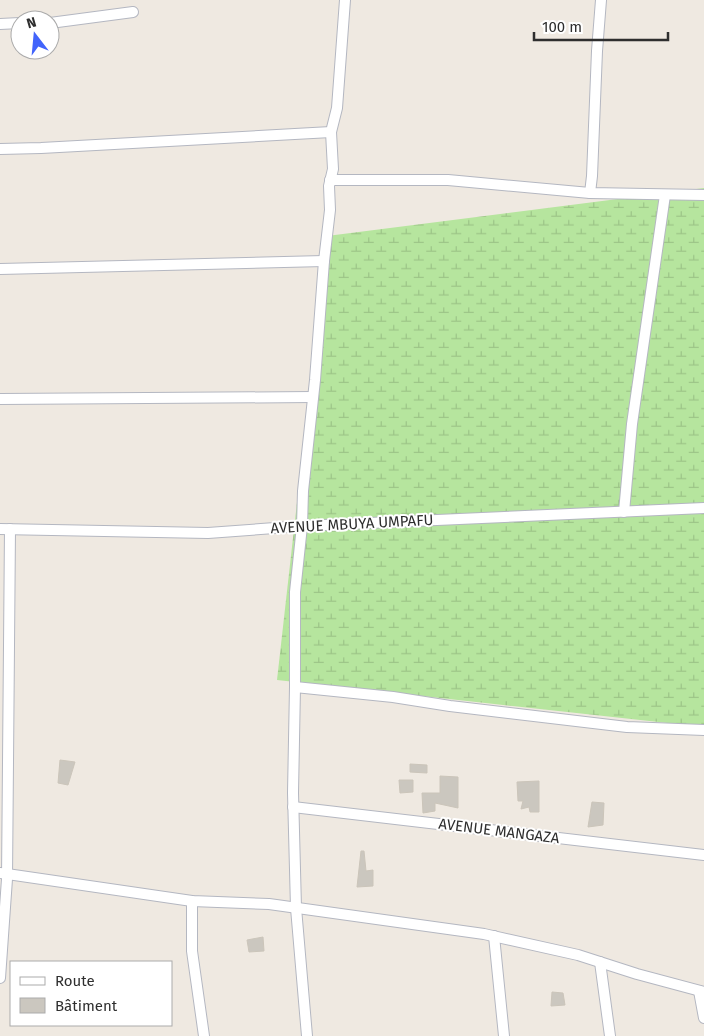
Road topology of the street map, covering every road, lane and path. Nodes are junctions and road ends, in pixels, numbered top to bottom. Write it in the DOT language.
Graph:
graph roads {
  1 [pos="345,0"];
  2 [pos="601,0"];
  3 [pos="133,12"];
  4 [pos="60,22"];
  5 [pos="332,132"];
  6 [pos="0,148"];
  7 [pos="330,180"];
  8 [pos="590,193"];
  9 [pos="665,195"];
  10 [pos="704,196"];
  11 [pos="324,261"];
  12 [pos="0,269"];
  13 [pos="312,397"];
  14 [pos="0,399"];
  15 [pos="704,508"];
  16 [pos="624,512"];
  17 [pos="302,526"];
  18 [pos="5,529"];
  19 [pos="295,687"];
  20 [pos="704,730"];
  21 [pos="293,807"];
  22 [pos="704,855"];
  23 [pos="3,874"];
  24 [pos="192,901"];
  25 [pos="296,908"];
  26 [pos="494,936"];
  27 [pos="600,962"];
  28 [pos="0,978"];
  29 [pos="702,991"];
  30 [pos="704,1018"];
  31 [pos="204,1036"];
  32 [pos="306,1036"];
  33 [pos="504,1036"];
  34 [pos="610,1036"];
  1 -- 5 [label="street"];
  2 -- 8 [label="street"];
  3 -- 4 [label="street"];
  5 -- 6 [label="street"];
  5 -- 7 [label="street"];
  7 -- 8 [label="street"];
  7 -- 11 [label="street"];
  8 -- 9 [label="street"];
  9 -- 10 [label="street"];
  9 -- 16 [label="street"];
  11 -- 12 [label="street"];
  11 -- 13 [label="street"];
  13 -- 14 [label="street"];
  13 -- 17 [label="street"];
  15 -- 16 [label="street, AVENUE MBUYA UMPAFU"];
  16 -- 17 [label="street, AVENUE MBUYA UMPAFU"];
  17 -- 18 [label="street, AVENUE MBUYA UMPAFU"];
  17 -- 19 [label="street"];
  18 -- 23 [label="street"];
  19 -- 20 [label="street"];
  19 -- 21 [label="street"];
  21 -- 22 [label="street, AVENUE MANGAZA"];
  21 -- 25 [label="street"];
  23 -- 24 [label="street"];
  23 -- 28 [label="street"];
  24 -- 25 [label="street"];
  24 -- 31 [label="street"];
  25 -- 26 [label="street"];
  25 -- 32 [label="street"];
  26 -- 27 [label="street"];
  26 -- 33 [label="street"];
  27 -- 29 [label="street"];
  27 -- 34 [label="street"];
  29 -- 30 [label="street"];
}
